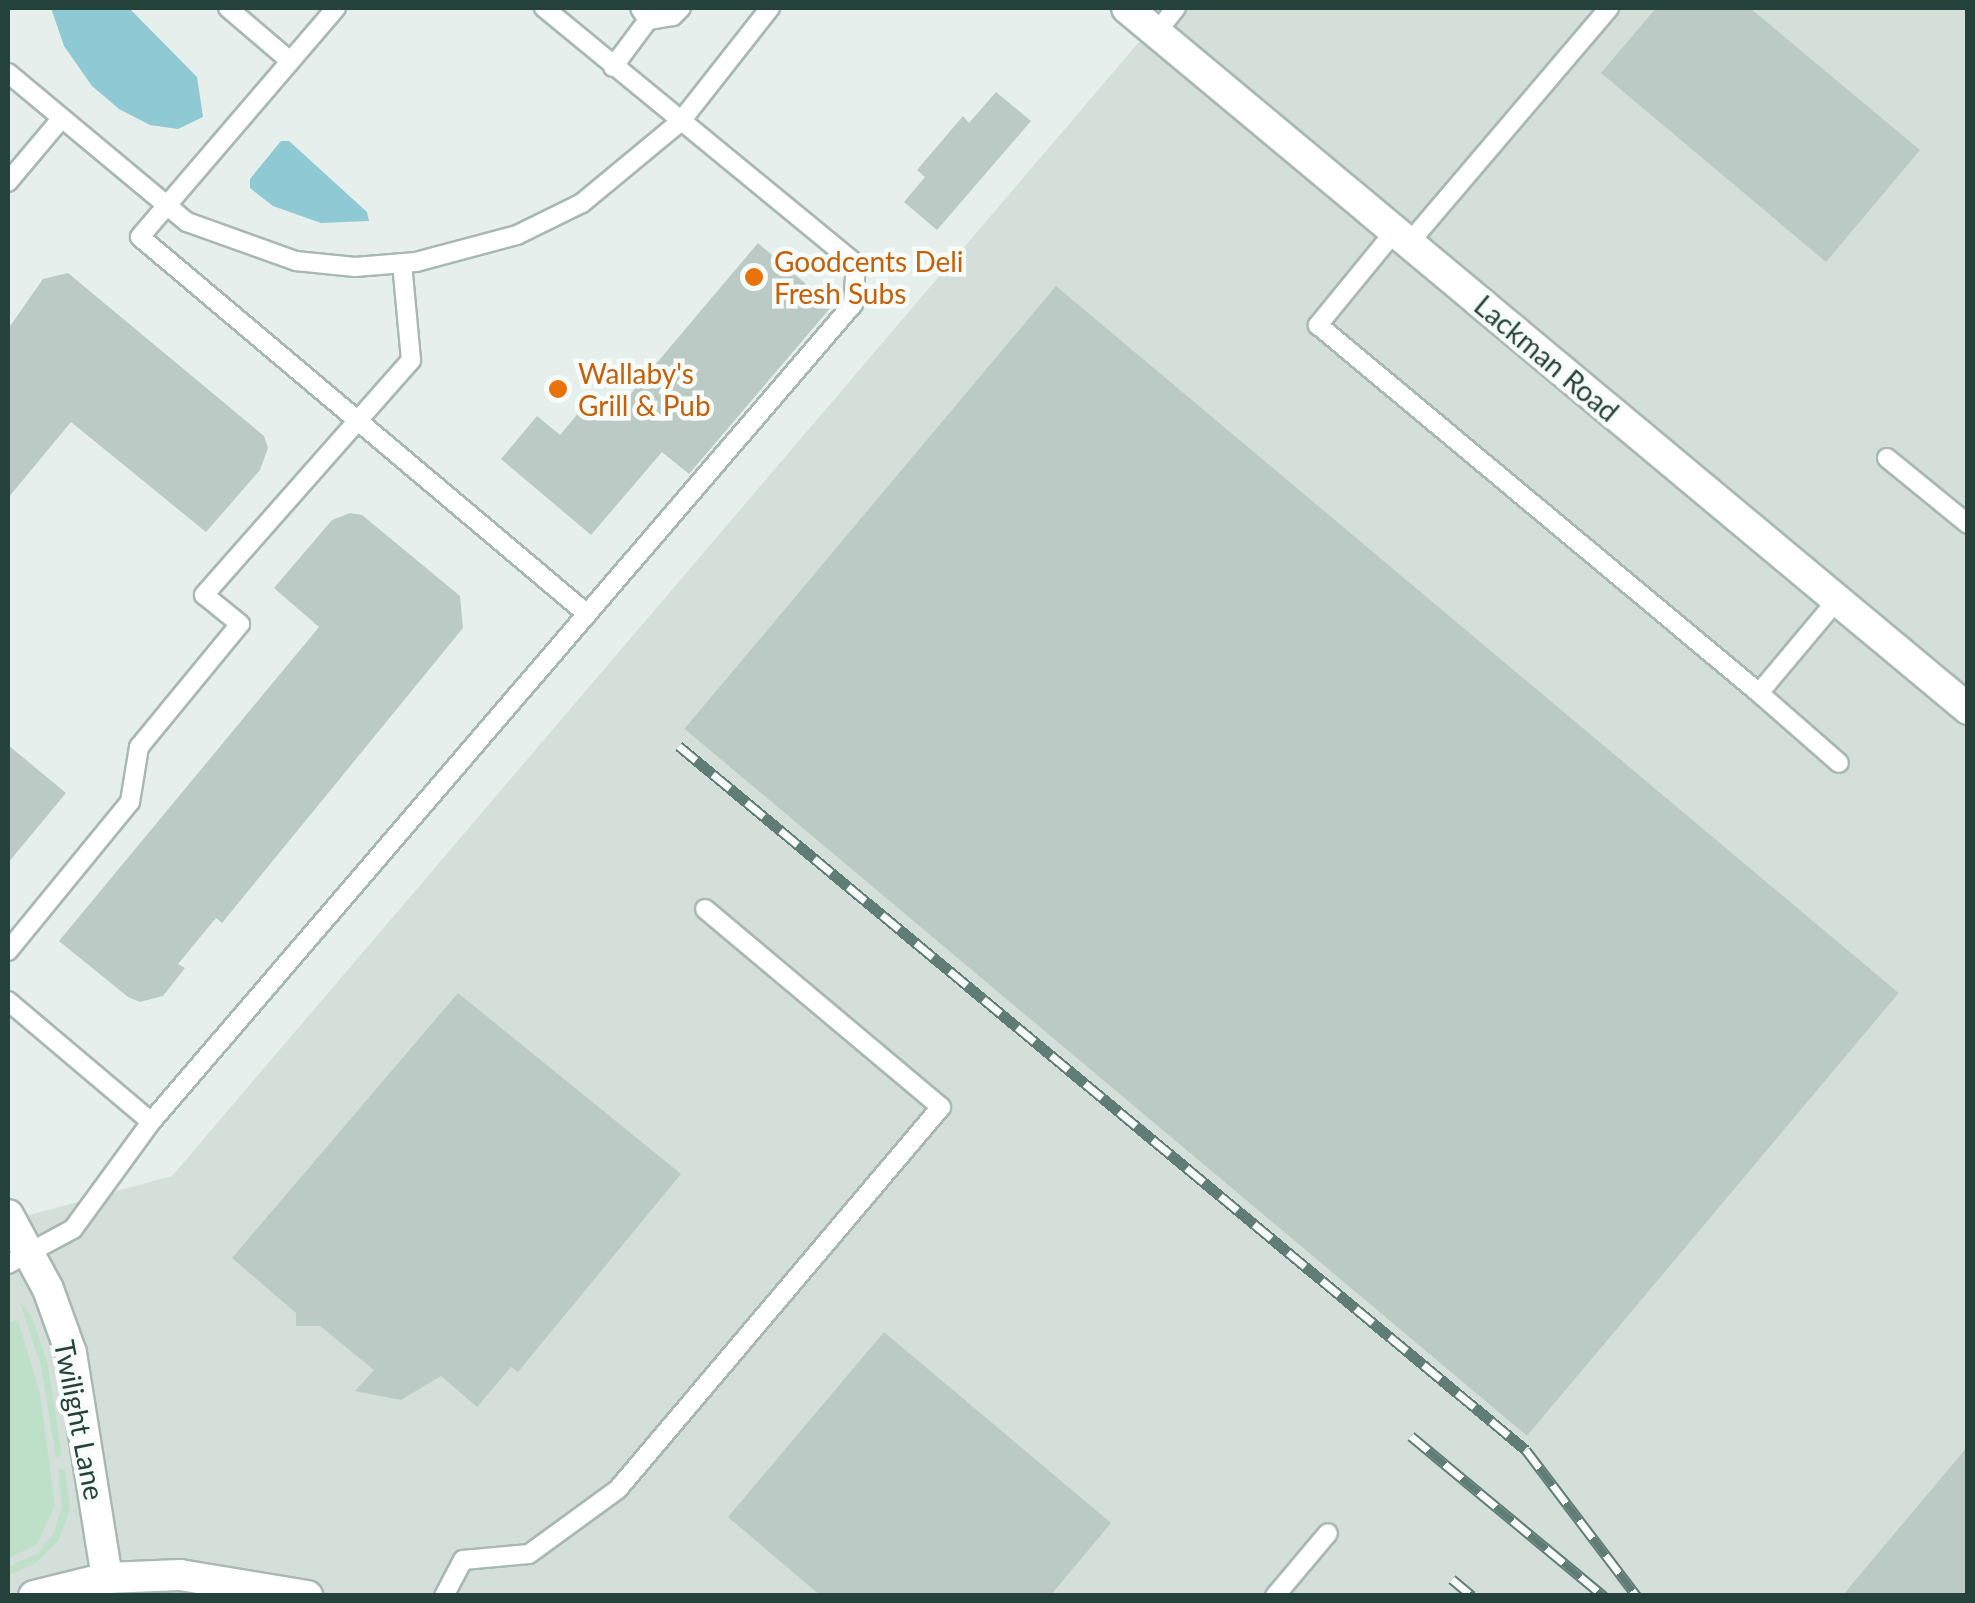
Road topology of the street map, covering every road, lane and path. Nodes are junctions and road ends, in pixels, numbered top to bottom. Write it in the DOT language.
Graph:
graph roads {
  1 [pos="228,8"];
  2 [pos="336,8"];
  3 [pos="544,8"];
  4 [pos="681,8"];
  5 [pos="1127,8"];
  6 [pos="1176,8"];
  7 [pos="1609,8"];
  8 [pos="765,10"];
  9 [pos="644,14"];
  10 [pos="1157,32"];
  11 [pos="290,61"];
  12 [pos="613,67"];
  13 [pos="8,73"];
  14 [pos="61,119"];
  15 [pos="681,121"];
  16 [pos="8,182"];
  17 [pos="168,205"];
  18 [pos="1402,237"];
  19 [pos="402,263"];
  20 [pos="356,418"];
  21 [pos="1887,458"];
  22 [pos="1968,524"];
  23 [pos="1837,600"];
  24 [pos="587,614"];
  25 [pos="1759,693"];
  26 [pos="1968,709"];
  27 [pos="1839,763"];
  28 [pos="705,909"];
  29 [pos="8,950"];
  30 [pos="8,1002"];
  31 [pos="151,1122"];
  32 [pos="8,1216"];
  33 [pos="19,1258"];
  34 [pos="1328,1533"];
  35 [pos="106,1578"];
  36 [pos="34,1596"];
  37 [pos="306,1596"];
  38 [pos="444,1596"];
  39 [pos="1276,1596"];
  1 -- 11 [label="lane"];
  2 -- 11 [label="lane"];
  3 -- 12 [label="lane"];
  4 -- 9 [label="lane"];
  5 -- 10 [label="main road, Lackman Road"];
  6 -- 10 [label="lane"];
  7 -- 18 [label="lane"];
  8 -- 15 [label="lane"];
  9 -- 12 [label="lane"];
  10 -- 18 [label="main road, Lackman Road"];
  11 -- 17 [label="lane"];
  12 -- 15 [label="lane"];
  13 -- 14 [label="lane"];
  14 -- 16 [label="lane"];
  14 -- 17 [label="lane"];
  15 -- 19 [label="lane"];
  15 -- 24 [label="lane"];
  17 -- 19 [label="lane"];
  17 -- 20 [label="lane"];
  18 -- 23 [label="main road, Lackman Road"];
  18 -- 25 [label="lane"];
  19 -- 20 [label="lane"];
  20 -- 24 [label="lane"];
  20 -- 29 [label="lane"];
  21 -- 22 [label="lane"];
  23 -- 25 [label="lane"];
  23 -- 26 [label="main road, Lackman Road"];
  24 -- 31 [label="lane"];
  25 -- 27 [label="lane"];
  28 -- 38 [label="lane"];
  30 -- 31 [label="lane"];
  31 -- 33 [label="lane"];
  32 -- 33 [label="main road, Twilight Lane"];
  33 -- 35 [label="main road, Twilight Lane"];
  34 -- 39 [label="lane"];
  35 -- 36 [label="main road"];
  35 -- 37 [label="main road"];
}
